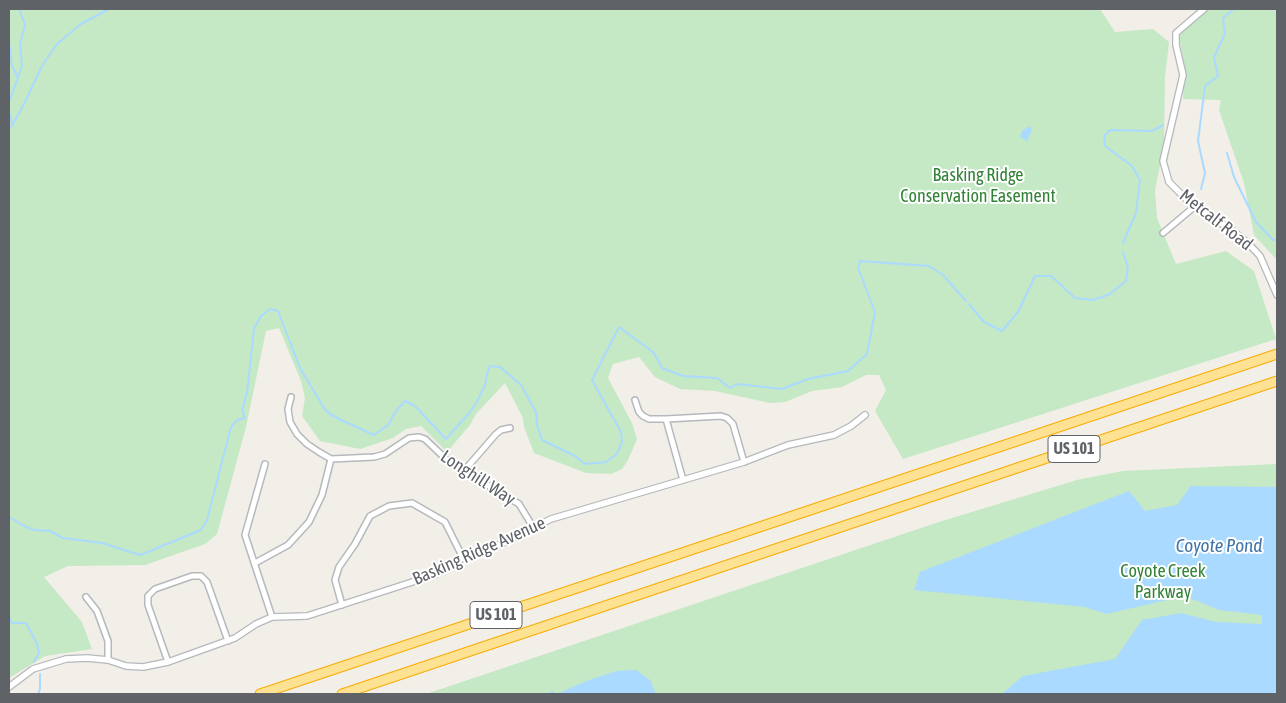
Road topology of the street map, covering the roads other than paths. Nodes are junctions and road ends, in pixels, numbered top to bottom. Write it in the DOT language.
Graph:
graph roads {
  1 [pos="1204,9"];
  2 [pos="1194,207"];
  3 [pos="1164,232"];
  4 [pos="1270,277"];
  5 [pos="1277,277"];
  6 [pos="1277,296"];
  7 [pos="1277,354"];
  8 [pos="1277,381"];
  9 [pos="291,397"];
  10 [pos="635,400"];
  11 [pos="865,415"];
  12 [pos="666,419"];
  13 [pos="510,428"];
  14 [pos="331,459"];
  15 [pos="744,462"];
  16 [pos="265,464"];
  17 [pos="463,472"];
  18 [pos="683,480"];
  19 [pos="533,527"];
  20 [pos="463,558"];
  21 [pos="255,562"];
  22 [pos="86,597"];
  23 [pos="342,605"];
  24 [pos="272,617"];
  25 [pos="228,641"];
  26 [pos="108,660"];
  27 [pos="168,662"];
  28 [pos="9,687"];
  29 [pos="260,694"];
  30 [pos="342,694"];
  1 -- 2 [label="street, Metcalf Road"];
  2 -- 3 [label="street"];
  2 -- 4 [label="street, Metcalf Road"];
  4 -- 5 [label="street"];
  4 -- 6 [label="street, Metcalf Road"];
  7 -- 29 [label="highway, US 101"];
  8 -- 30 [label="highway, US 101"];
  9 -- 14 [label="street"];
  10 -- 12 [label="street"];
  11 -- 15 [label="street, Basking Ridge Avenue"];
  12 -- 15 [label="street"];
  12 -- 18 [label="street"];
  13 -- 17 [label="street"];
  14 -- 17 [label="street, Longhill Way"];
  14 -- 21 [label="street"];
  15 -- 18 [label="street, Basking Ridge Avenue"];
  16 -- 21 [label="street"];
  17 -- 19 [label="street, Longhill Way"];
  18 -- 19 [label="street, Basking Ridge Avenue"];
  19 -- 20 [label="street, Basking Ridge Avenue"];
  20 -- 23 [label="street, Basking Ridge Avenue"];
  20 -- 23 [label="street"];
  21 -- 24 [label="street"];
  22 -- 26 [label="street"];
  23 -- 24 [label="street, Basking Ridge Avenue"];
  24 -- 25 [label="street, Basking Ridge Avenue"];
  25 -- 27 [label="street, Basking Ridge Avenue"];
  25 -- 27 [label="street"];
  26 -- 27 [label="street, Basking Ridge Avenue"];
  26 -- 28 [label="street, Basking Ridge Avenue"];
}
